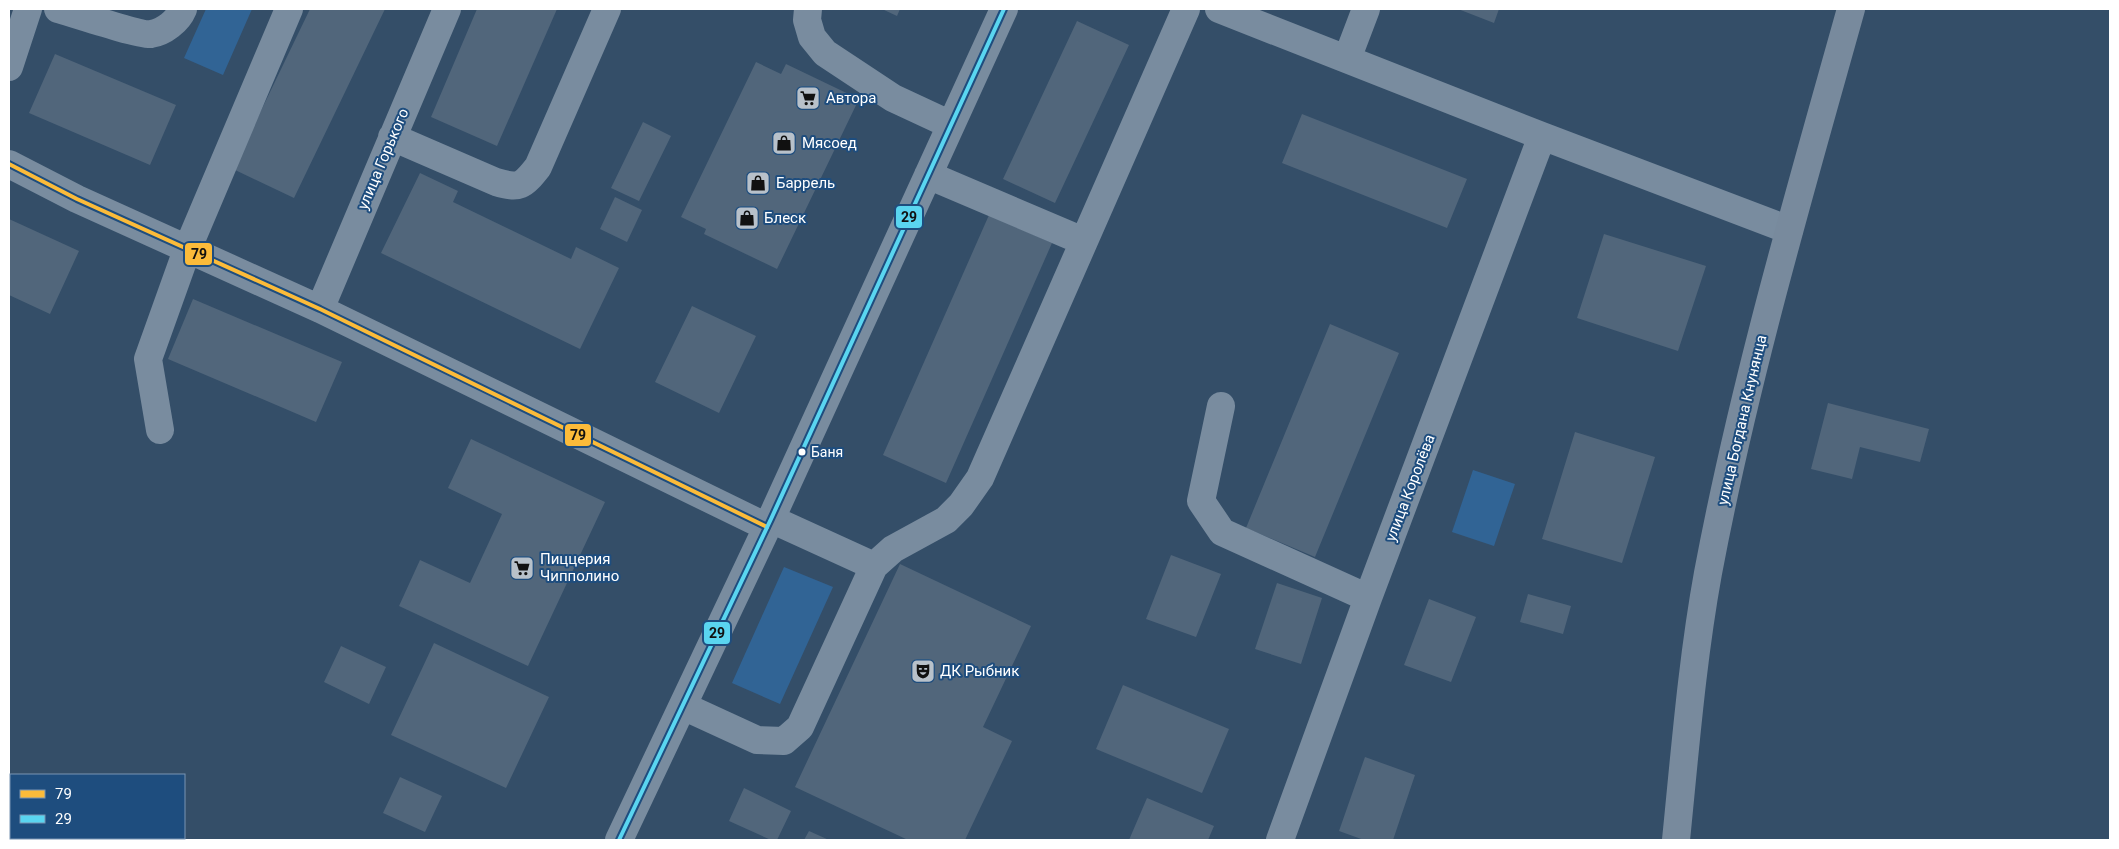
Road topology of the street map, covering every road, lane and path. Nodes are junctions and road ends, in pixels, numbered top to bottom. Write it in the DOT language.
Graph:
graph roads {
  1 [pos="28,9"];
  2 [pos="58,9"];
  3 [pos="183,9"];
  4 [pos="289,9"];
  5 [pos="447,9"];
  6 [pos="607,9"];
  7 [pos="808,9"];
  8 [pos="1004,9"];
  9 [pos="1186,9"];
  10 [pos="1219,9"];
  11 [pos="1366,9"];
  12 [pos="1851,9"];
  13 [pos="1347,59"];
  14 [pos="9,67"];
  15 [pos="951,125"];
  16 [pos="1542,136"];
  17 [pos="392,137"];
  18 [pos="9,164"];
  19 [pos="928,175"];
  20 [pos="1789,230"];
  21 [pos="1083,241"];
  22 [pos="187,250"];
  23 [pos="320,309"];
  24 [pos="1221,406"];
  25 [pos="160,430"];
  26 [pos="769,523"];
  27 [pos="874,566"];
  28 [pos="1368,598"];
  29 [pos="683,706"];
  30 [pos="619,840"];
  31 [pos="1280,840"];
  32 [pos="1676,840"];
  1 -- 14 [label="street"];
  2 -- 3 [label="street"];
  4 -- 22 [label="street"];
  5 -- 17 [label="street, улица Горького"];
  6 -- 17 [label="street"];
  7 -- 15 [label="street"];
  8 -- 15 [label="street"];
  9 -- 21 [label="street"];
  10 -- 13 [label="street"];
  11 -- 13 [label="street"];
  12 -- 20 [label="main road, улица Богдана Кнунянца"];
  13 -- 16 [label="street"];
  15 -- 19 [label="street"];
  16 -- 20 [label="street"];
  16 -- 28 [label="street, улица Королёва"];
  17 -- 23 [label="street, улица Горького"];
  18 -- 22 [label="street"];
  19 -- 21 [label="street"];
  19 -- 26 [label="street"];
  20 -- 32 [label="main road, улица Богдана Кнунянца"];
  21 -- 27 [label="street"];
  22 -- 23 [label="street"];
  22 -- 25 [label="street"];
  23 -- 26 [label="street"];
  24 -- 28 [label="street"];
  26 -- 27 [label="street"];
  26 -- 29 [label="street"];
  27 -- 29 [label="street"];
  28 -- 31 [label="street, улица Королёва"];
  29 -- 30 [label="street"];
}
